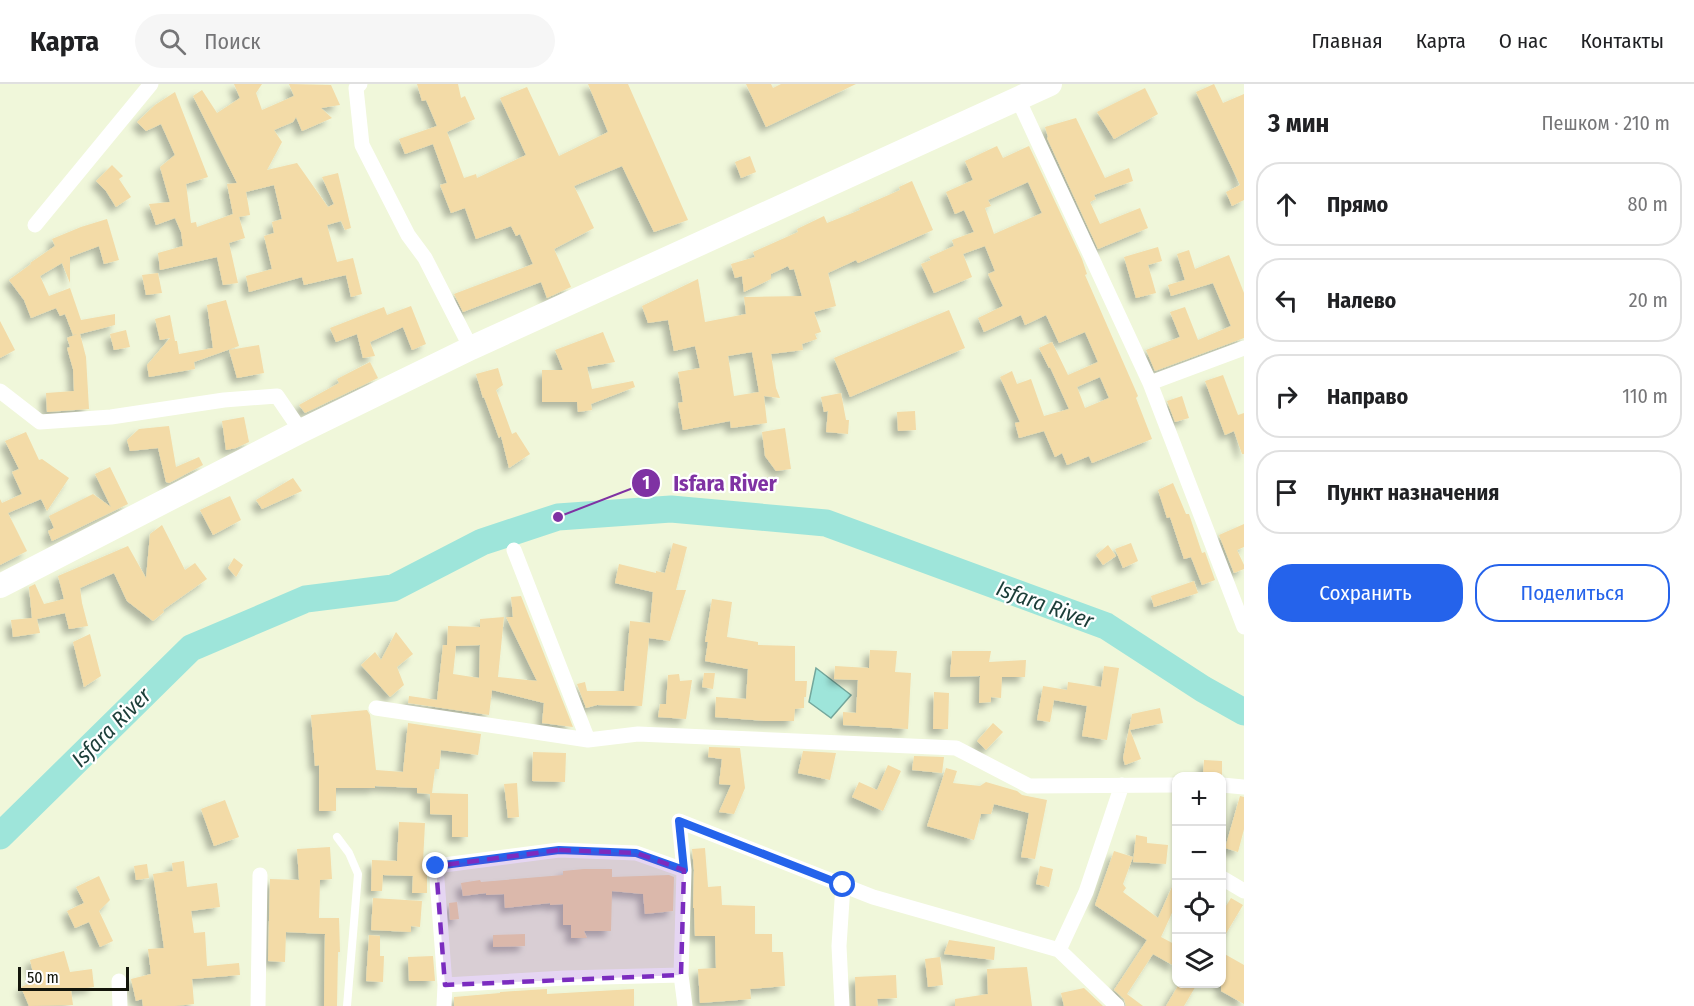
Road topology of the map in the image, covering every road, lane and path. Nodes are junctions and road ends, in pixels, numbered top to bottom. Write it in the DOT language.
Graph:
graph roads {
  1 [pos="151,84"];
  2 [pos="360,84"];
  3 [pos="1050,84"];
  4 [pos="1018,99"];
  5 [pos="35,225"];
  6 [pos="471,348"];
  7 [pos="1244,348"];
  8 [pos="1150,383"];
  9 [pos="0,391"];
  10 [pos="301,431"];
  11 [pos="514,550"];
  12 [pos="0,586"];
  13 [pos="1244,627"];
  14 [pos="376,708"];
  15 [pos="588,740"];
  16 [pos="1122,785"];
  17 [pos="1172,785"];
  18 [pos="1226,785"];
  19 [pos="1244,787"];
  20 [pos="337,837"];
  21 [pos="684,870"];
  22 [pos="260,875"];
  23 [pos="1225,880"];
  24 [pos="843,885"];
  25 [pos="1244,891"];
  26 [pos="1059,950"];
  27 [pos="681,975"];
  28 [pos="118,981"];
  29 [pos="445,985"];
  30 [pos="120,1006"];
  31 [pos="258,1006"];
  32 [pos="347,1006"];
  33 [pos="444,1006"];
  34 [pos="685,1006"];
  35 [pos="842,1006"];
  36 [pos="1117,1006"];
  1 -- 5 [label="street"];
  2 -- 6 [label="street"];
  3 -- 4 [label="main road"];
  4 -- 6 [label="main road"];
  4 -- 8 [label="street"];
  6 -- 10 [label="main road"];
  7 -- 8 [label="street"];
  8 -- 13 [label="street"];
  9 -- 10 [label="street"];
  10 -- 12 [label="main road"];
  11 -- 15 [label="street"];
  14 -- 15 [label="street"];
  15 -- 16 [label="street"];
  16 -- 17 [label="street"];
  16 -- 26 [label="street"];
  18 -- 19 [label="street"];
  20 -- 32 [label="lane"];
  21 -- 24 [label="street"];
  21 -- 27 [label="street"];
  21 -- 29 [label="street"];
  22 -- 31 [label="street"];
  23 -- 25 [label="street"];
  24 -- 26 [label="street"];
  24 -- 35 [label="street"];
  26 -- 36 [label="street"];
  27 -- 29 [label="street"];
  27 -- 34 [label="street"];
  28 -- 30 [label="street"];
  29 -- 33 [label="street"];
}
